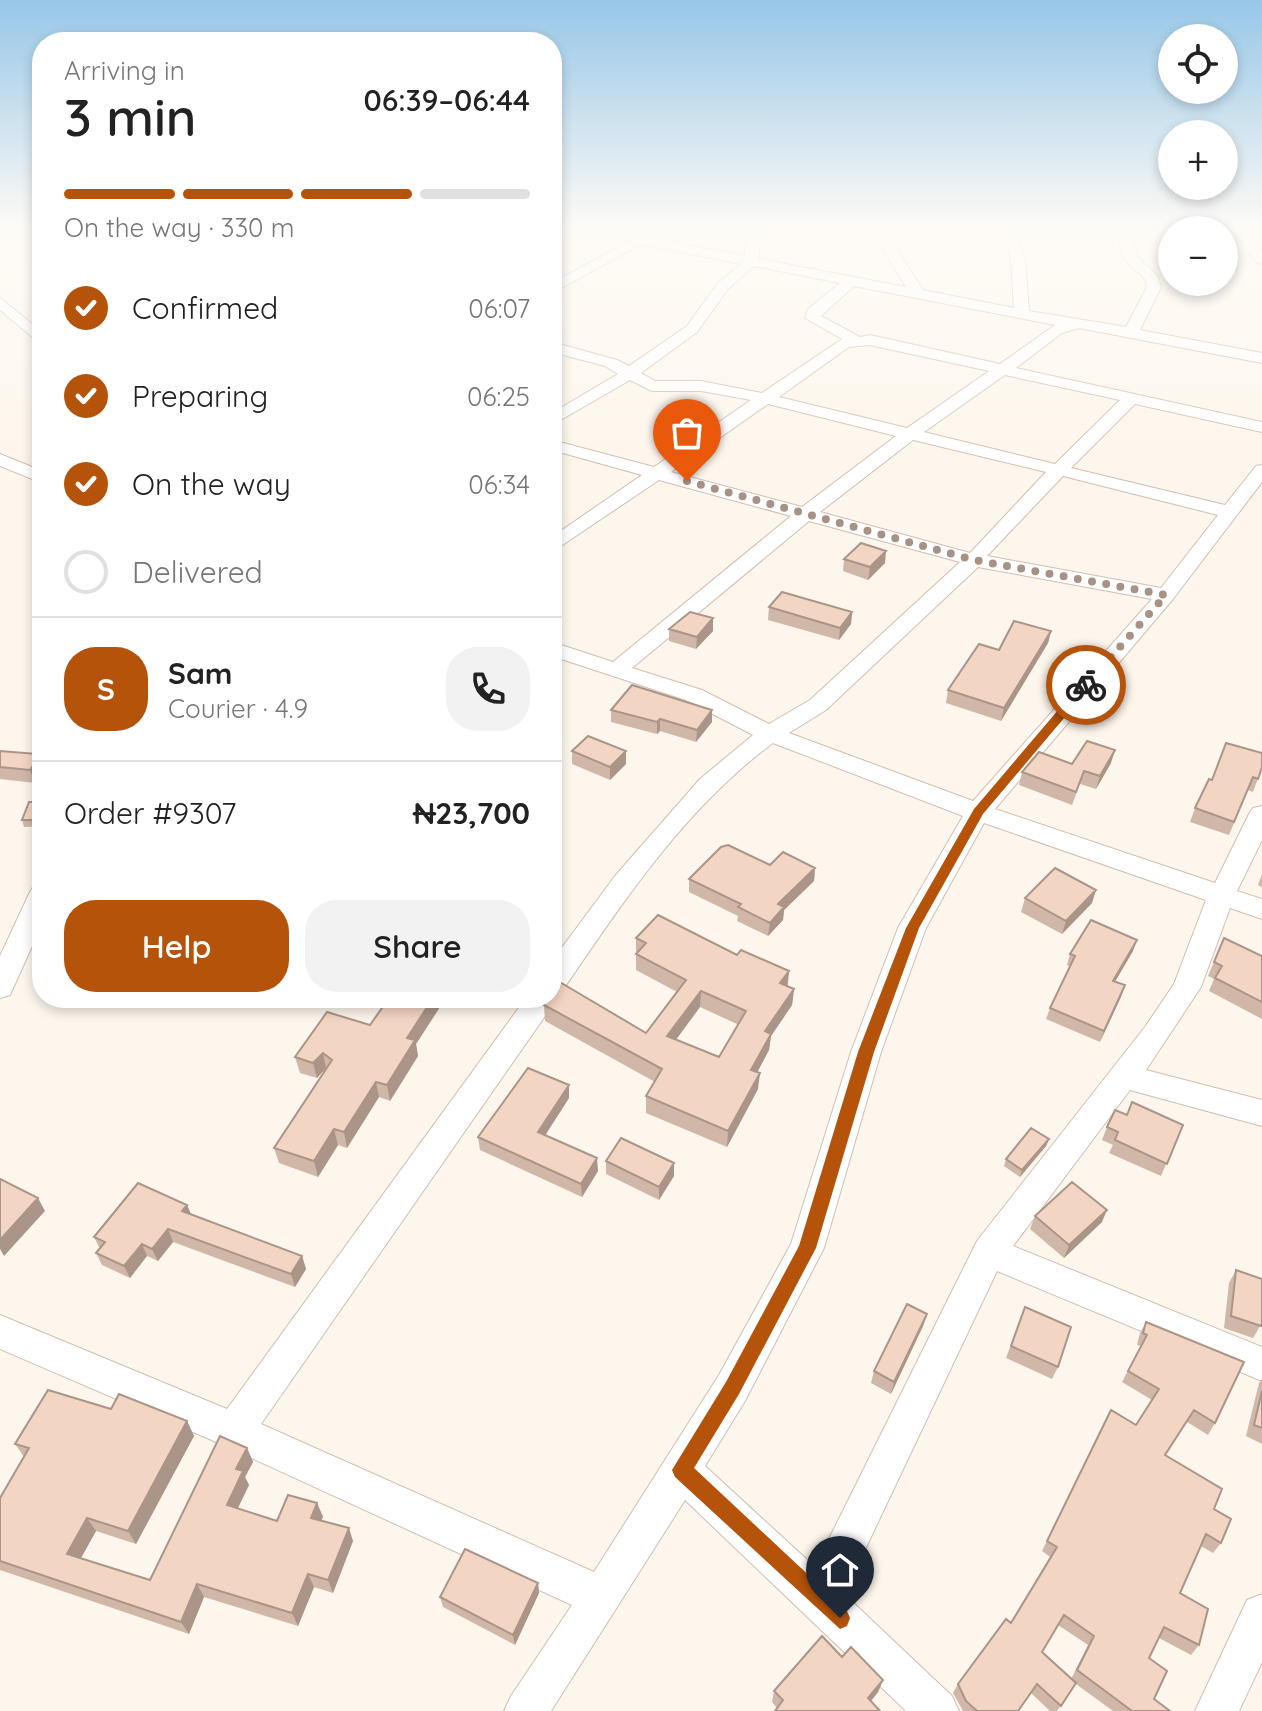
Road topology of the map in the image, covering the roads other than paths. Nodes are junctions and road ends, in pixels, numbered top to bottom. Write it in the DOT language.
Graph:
graph roads {
  1 [pos="6,308"];
  2 [pos="707,308"];
  3 [pos="818,308"];
  4 [pos="995,308"];
  5 [pos="1022,308"];
  6 [pos="1144,308"];
  7 [pos="1022,313"];
  8 [pos="1070,323"];
  9 [pos="32,331"];
  10 [pos="1131,333"];
  11 [pos="855,340"];
  12 [pos="562,350"];
  13 [pos="1262,358"];
  14 [pos="1001,369"];
  15 [pos="627,375"];
  16 [pos="764,398"];
  17 [pos="1132,398"];
  18 [pos="562,414"];
  19 [pos="1262,427"];
  20 [pos="911,432"];
  21 [pos="562,448"];
  22 [pos="0,459"];
  23 [pos="1059,469"];
  24 [pos="1262,470"];
  25 [pos="32,473"];
  26 [pos="657,473"];
  27 [pos="1226,511"];
  28 [pos="807,513"];
  29 [pos="562,539"];
  30 [pos="974,560"];
  31 [pos="1166,595"];
  32 [pos="562,659"];
  33 [pos="615,671"];
  34 [pos="770,734"];
  35 [pos="978,812"];
  36 [pos="1262,814"];
  37 [pos="1221,897"];
  38 [pos="1262,909"];
  39 [pos="32,916"];
  40 [pos="562,969"];
  41 [pos="0,987"];
  42 [pos="535,1008"];
  43 [pos="1124,1076"];
  44 [pos="1262,1113"];
  45 [pos="989,1252"];
  46 [pos="0,1332"];
  47 [pos="1262,1364"];
  48 [pos="234,1431"];
  49 [pos="681,1470"];
  50 [pos="602,1597"];
  51 [pos="820,1600"];
  52 [pos="1262,1615"];
  53 [pos="526,1711"];
  54 [pos="937,1711"];
  55 [pos="1217,1711"];
  1 -- 9 [label="street"];
  2 -- 15 [label="street"];
  3 -- 11 [label="street"];
  4 -- 7 [label="street"];
  5 -- 7 [label="street"];
  6 -- 10 [label="street"];
  7 -- 8 [label="street"];
  8 -- 10 [label="street"];
  8 -- 14 [label="street"];
  10 -- 13 [label="street"];
  11 -- 14 [label="street"];
  11 -- 16 [label="street"];
  12 -- 15 [label="street"];
  14 -- 17 [label="street"];
  14 -- 20 [label="street"];
  15 -- 16 [label="street"];
  15 -- 18 [label="street"];
  16 -- 20 [label="street"];
  16 -- 26 [label="street"];
  17 -- 19 [label="street"];
  17 -- 23 [label="street"];
  20 -- 23 [label="street"];
  20 -- 28 [label="street"];
  21 -- 26 [label="street"];
  22 -- 25 [label="street"];
  23 -- 27 [label="street"];
  23 -- 30 [label="street"];
  24 -- 27 [label="street"];
  26 -- 28 [label="street"];
  26 -- 29 [label="street"];
  27 -- 31 [label="street"];
  28 -- 30 [label="street"];
  28 -- 33 [label="street"];
  30 -- 31 [label="street"];
  30 -- 34 [label="street"];
  31 -- 35 [label="street"];
  32 -- 33 [label="street"];
  33 -- 34 [label="street"];
  34 -- 35 [label="street"];
  34 -- 40 [label="street"];
  35 -- 37 [label="street"];
  35 -- 49 [label="street"];
  36 -- 37 [label="street"];
  37 -- 38 [label="street"];
  37 -- 43 [label="street"];
  39 -- 41 [label="street"];
  42 -- 48 [label="street"];
  43 -- 44 [label="street"];
  43 -- 45 [label="street"];
  45 -- 47 [label="street"];
  45 -- 51 [label="street"];
  46 -- 48 [label="street"];
  48 -- 50 [label="street"];
  49 -- 50 [label="street"];
  49 -- 51 [label="street"];
  50 -- 53 [label="street"];
  51 -- 54 [label="street"];
  52 -- 55 [label="street"];
}
